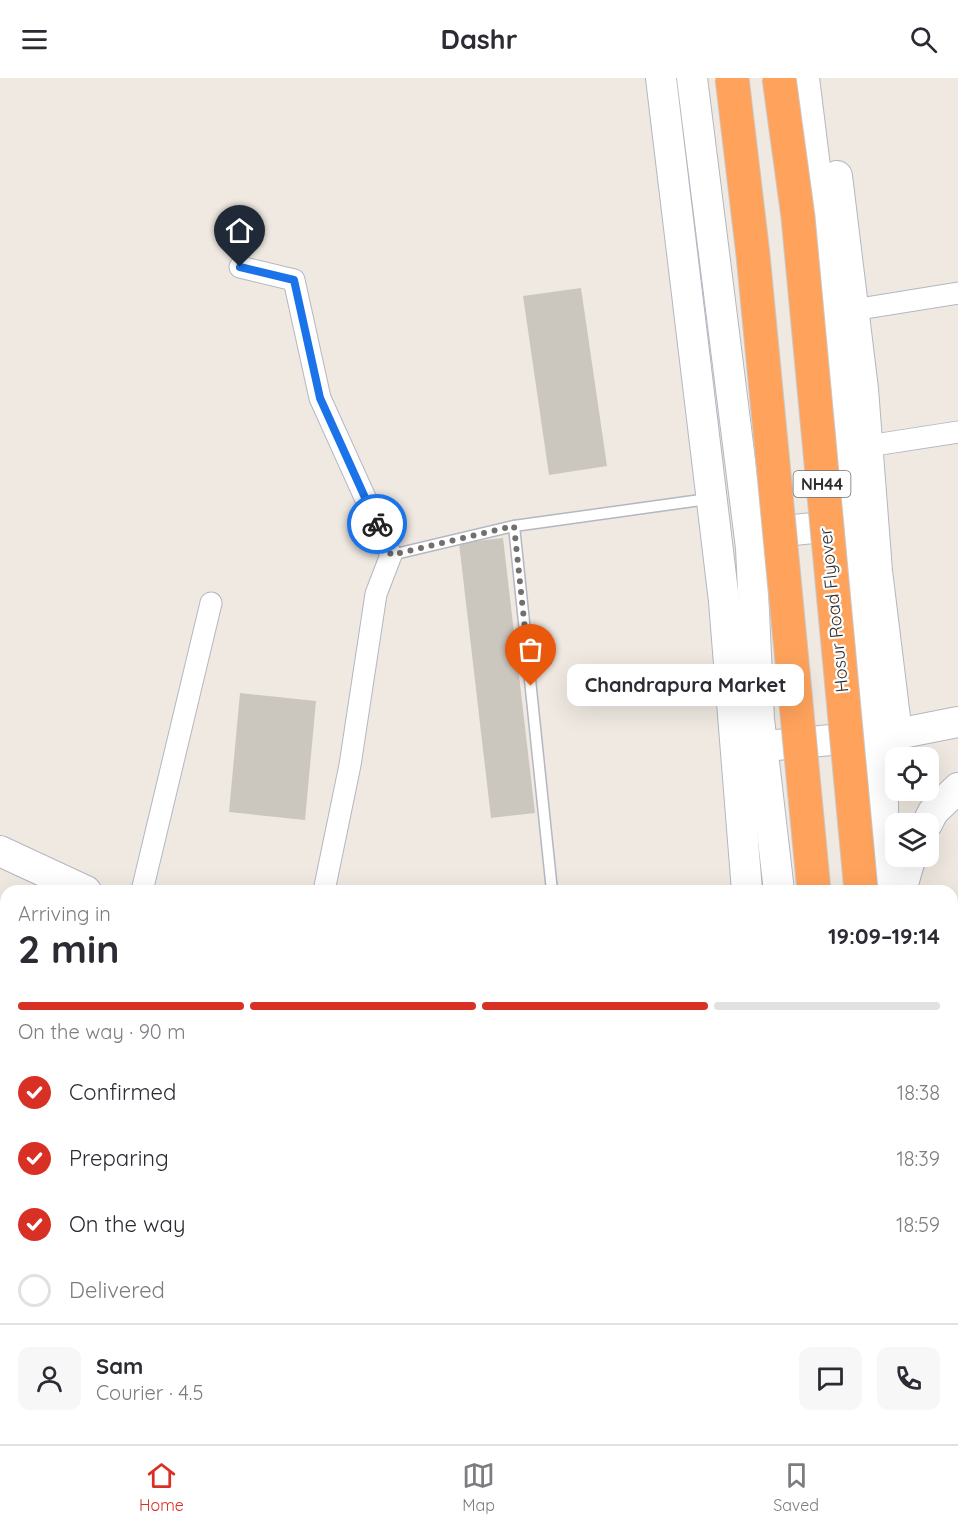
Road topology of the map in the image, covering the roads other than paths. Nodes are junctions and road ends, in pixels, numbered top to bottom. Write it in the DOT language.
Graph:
graph roads {
  1 [pos="661,78"];
  2 [pos="692,78"];
  3 [pos="732,78"];
  4 [pos="780,78"];
  5 [pos="804,78"];
  6 [pos="825,78"];
  7 [pos="240,267"];
  8 [pos="958,293"];
  9 [pos="853,310"];
  10 [pos="958,432"];
  11 [pos="855,448"];
  12 [pos="712,499"];
  13 [pos="851,524"];
  14 [pos="514,526"];
  15 [pos="749,535"];
  16 [pos="391,555"];
  17 [pos="211,603"];
  18 [pos="958,722"];
  19 [pos="886,734"];
  20 [pos="748,746"];
  21 [pos="958,788"];
  22 [pos="932,813"];
  23 [pos="0,851"];
  24 [pos="906,867"];
  25 [pos="778,879"];
  26 [pos="73,885"];
  27 [pos="143,885"];
  28 [pos="325,885"];
  29 [pos="551,885"];
  30 [pos="742,885"];
  31 [pos="756,885"];
  32 [pos="812,885"];
  33 [pos="860,885"];
  34 [pos="895,885"];
  35 [pos="898,885"];
  1 -- 12 [label="main road"];
  2 -- 15 [label="main road"];
  3 -- 32 [label="highway, NH44, bridge"];
  4 -- 33 [label="highway, Hosur Road Flyover / NH44, bridge"];
  5 -- 11 [label="main road"];
  6 -- 9 [label="main road"];
  7 -- 16 [label="street"];
  8 -- 9 [label="street"];
  9 -- 11 [label="main road"];
  10 -- 11 [label="street"];
  11 -- 13 [label="main road"];
  11 -- 19 [label="main road"];
  12 -- 14 [label="lane"];
  12 -- 20 [label="main road"];
  13 -- 15 [label="main road"];
  13 -- 19 [label="main road"];
  14 -- 16 [label="lane"];
  14 -- 29 [label="lane"];
  15 -- 20 [label="main road"];
  16 -- 28 [label="street"];
  17 -- 27 [label="street"];
  18 -- 19 [label="main road"];
  19 -- 20 [label="main road"];
  19 -- 34 [label="main road"];
  20 -- 25 [label="main road"];
  20 -- 30 [label="main road"];
  21 -- 22 [label="main road"];
  23 -- 26 [label="main road"];
  24 -- 35 [label="main road"];
  25 -- 31 [label="main road"];
}
